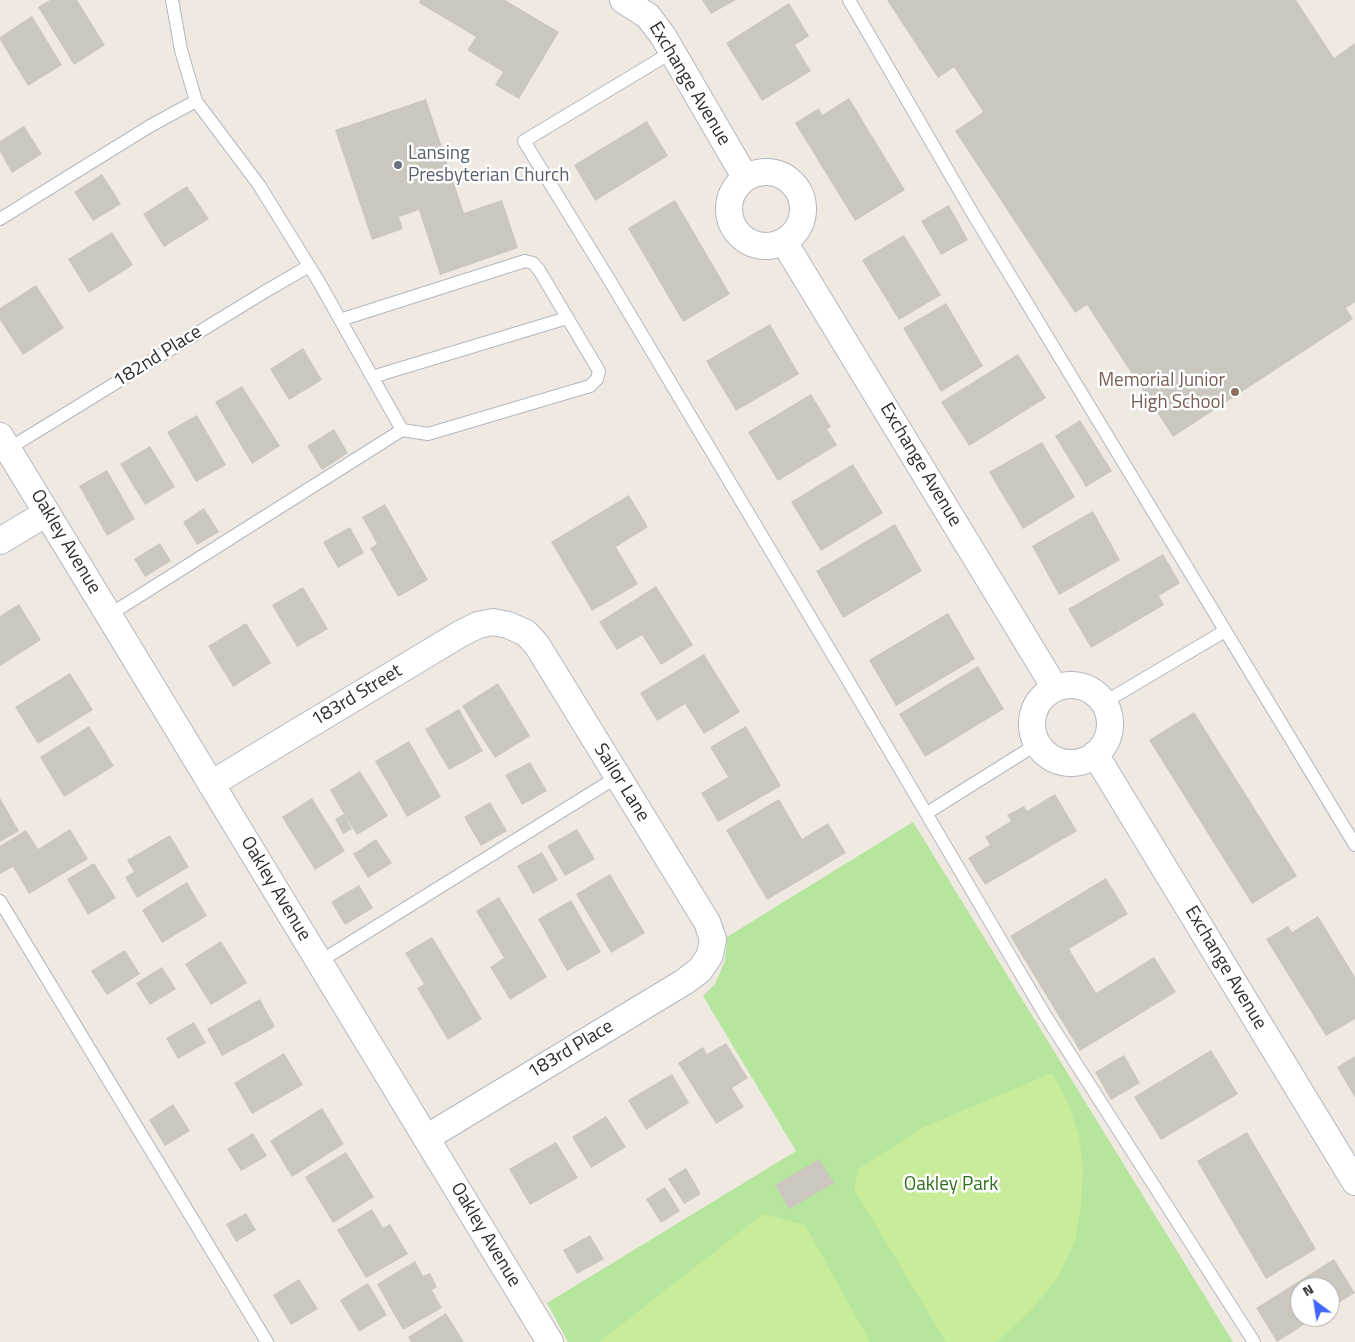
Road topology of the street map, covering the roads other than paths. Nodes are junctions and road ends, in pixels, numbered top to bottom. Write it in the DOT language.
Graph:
graph roads {
  1 [pos="172,0"];
  2 [pos="849,0"];
  3 [pos="626,1"];
  4 [pos="672,52"];
  5 [pos="196,101"];
  6 [pos="745,178"];
  7 [pos="0,218"];
  8 [pos="784,242"];
  9 [pos="309,266"];
  10 [pos="567,318"];
  11 [pos="340,320"];
  12 [pos="372,377"];
  13 [pos="402,430"];
  14 [pos="4,442"];
  15 [pos="47,513"];
  16 [pos="0,541"];
  17 [pos="108,615"];
  18 [pos="508,624"];
  19 [pos="1225,631"];
  20 [pos="1055,688"];
  21 [pos="1104,703"];
  22 [pos="1037,744"];
  23 [pos="1095,754"];
  24 [pos="617,777"];
  25 [pos="211,784"];
  26 [pos="926,813"];
  27 [pos="1355,846"];
  28 [pos="0,901"];
  29 [pos="710,955"];
  30 [pos="319,962"];
  31 [pos="426,1138"];
  32 [pos="1355,1182"];
  33 [pos="267,1342"];
  34 [pos="550,1342"];
  35 [pos="1254,1342"];
  1 -- 5 [label="lane"];
  2 -- 19 [label="lane"];
  3 -- 4 [label="street, Exchange Avenue"];
  4 -- 6 [label="street, Exchange Avenue"];
  4 -- 26 [label="lane"];
  5 -- 7 [label="lane"];
  5 -- 9 [label="lane"];
  6 -- 8 [label="street"];
  6 -- 8 [label="street"];
  8 -- 20 [label="street, Exchange Avenue"];
  9 -- 11 [label="lane"];
  9 -- 14 [label="lane, 182nd Place"];
  10 -- 11 [label="lane"];
  10 -- 12 [label="lane"];
  10 -- 13 [label="lane"];
  11 -- 12 [label="lane"];
  12 -- 13 [label="lane"];
  13 -- 17 [label="lane"];
  14 -- 15 [label="street, Oakley Avenue"];
  15 -- 16 [label="street"];
  15 -- 17 [label="street, Oakley Avenue"];
  17 -- 25 [label="street, Oakley Avenue"];
  18 -- 24 [label="street, Sailor Lane"];
  18 -- 25 [label="street, 183rd Street"];
  19 -- 21 [label="lane"];
  19 -- 27 [label="lane"];
  20 -- 21 [label="street"];
  20 -- 22 [label="street"];
  21 -- 23 [label="street"];
  22 -- 23 [label="street"];
  22 -- 26 [label="lane"];
  23 -- 32 [label="street, Exchange Avenue"];
  24 -- 29 [label="street, Sailor Lane"];
  24 -- 30 [label="lane"];
  25 -- 30 [label="street, Oakley Avenue"];
  26 -- 35 [label="lane"];
  28 -- 33 [label="lane"];
  29 -- 31 [label="street, 183rd Place"];
  30 -- 31 [label="street, Oakley Avenue"];
  31 -- 34 [label="street, Oakley Avenue"];
}
